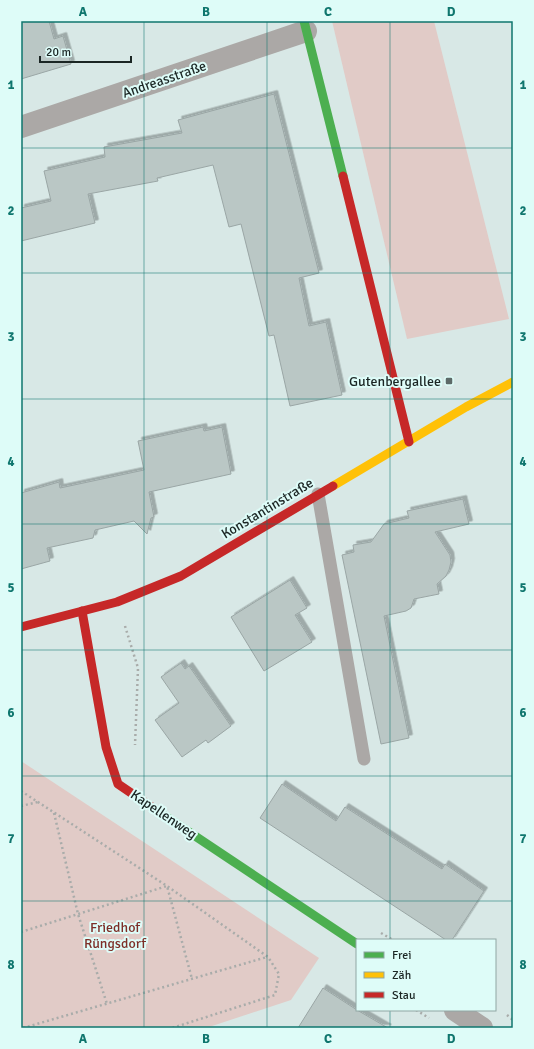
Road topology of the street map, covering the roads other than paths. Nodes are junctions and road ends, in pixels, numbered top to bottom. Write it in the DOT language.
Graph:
graph roads {
  1 [pos="305,26"];
  2 [pos="21,128"];
  3 [pos="513,382"];
  4 [pos="409,442"];
  5 [pos="318,494"];
  6 [pos="82,611"];
  7 [pos="21,627"];
  8 [pos="364,759"];
  9 [pos="356,943"];
  10 [pos="456,1011"];
  11 [pos="482,1028"];
  1 -- 2 [label="street, Andreasstraße"];
  1 -- 4 [label="street"];
  3 -- 4 [label="street, Konstantinstraße"];
  4 -- 5 [label="street, Konstantinstraße"];
  5 -- 6 [label="street, Konstantinstraße"];
  5 -- 8 [label="lane"];
  6 -- 7 [label="street, Konstantinstraße"];
  6 -- 9 [label="street, Kapellenweg"];
  10 -- 11 [label="street"];
}
